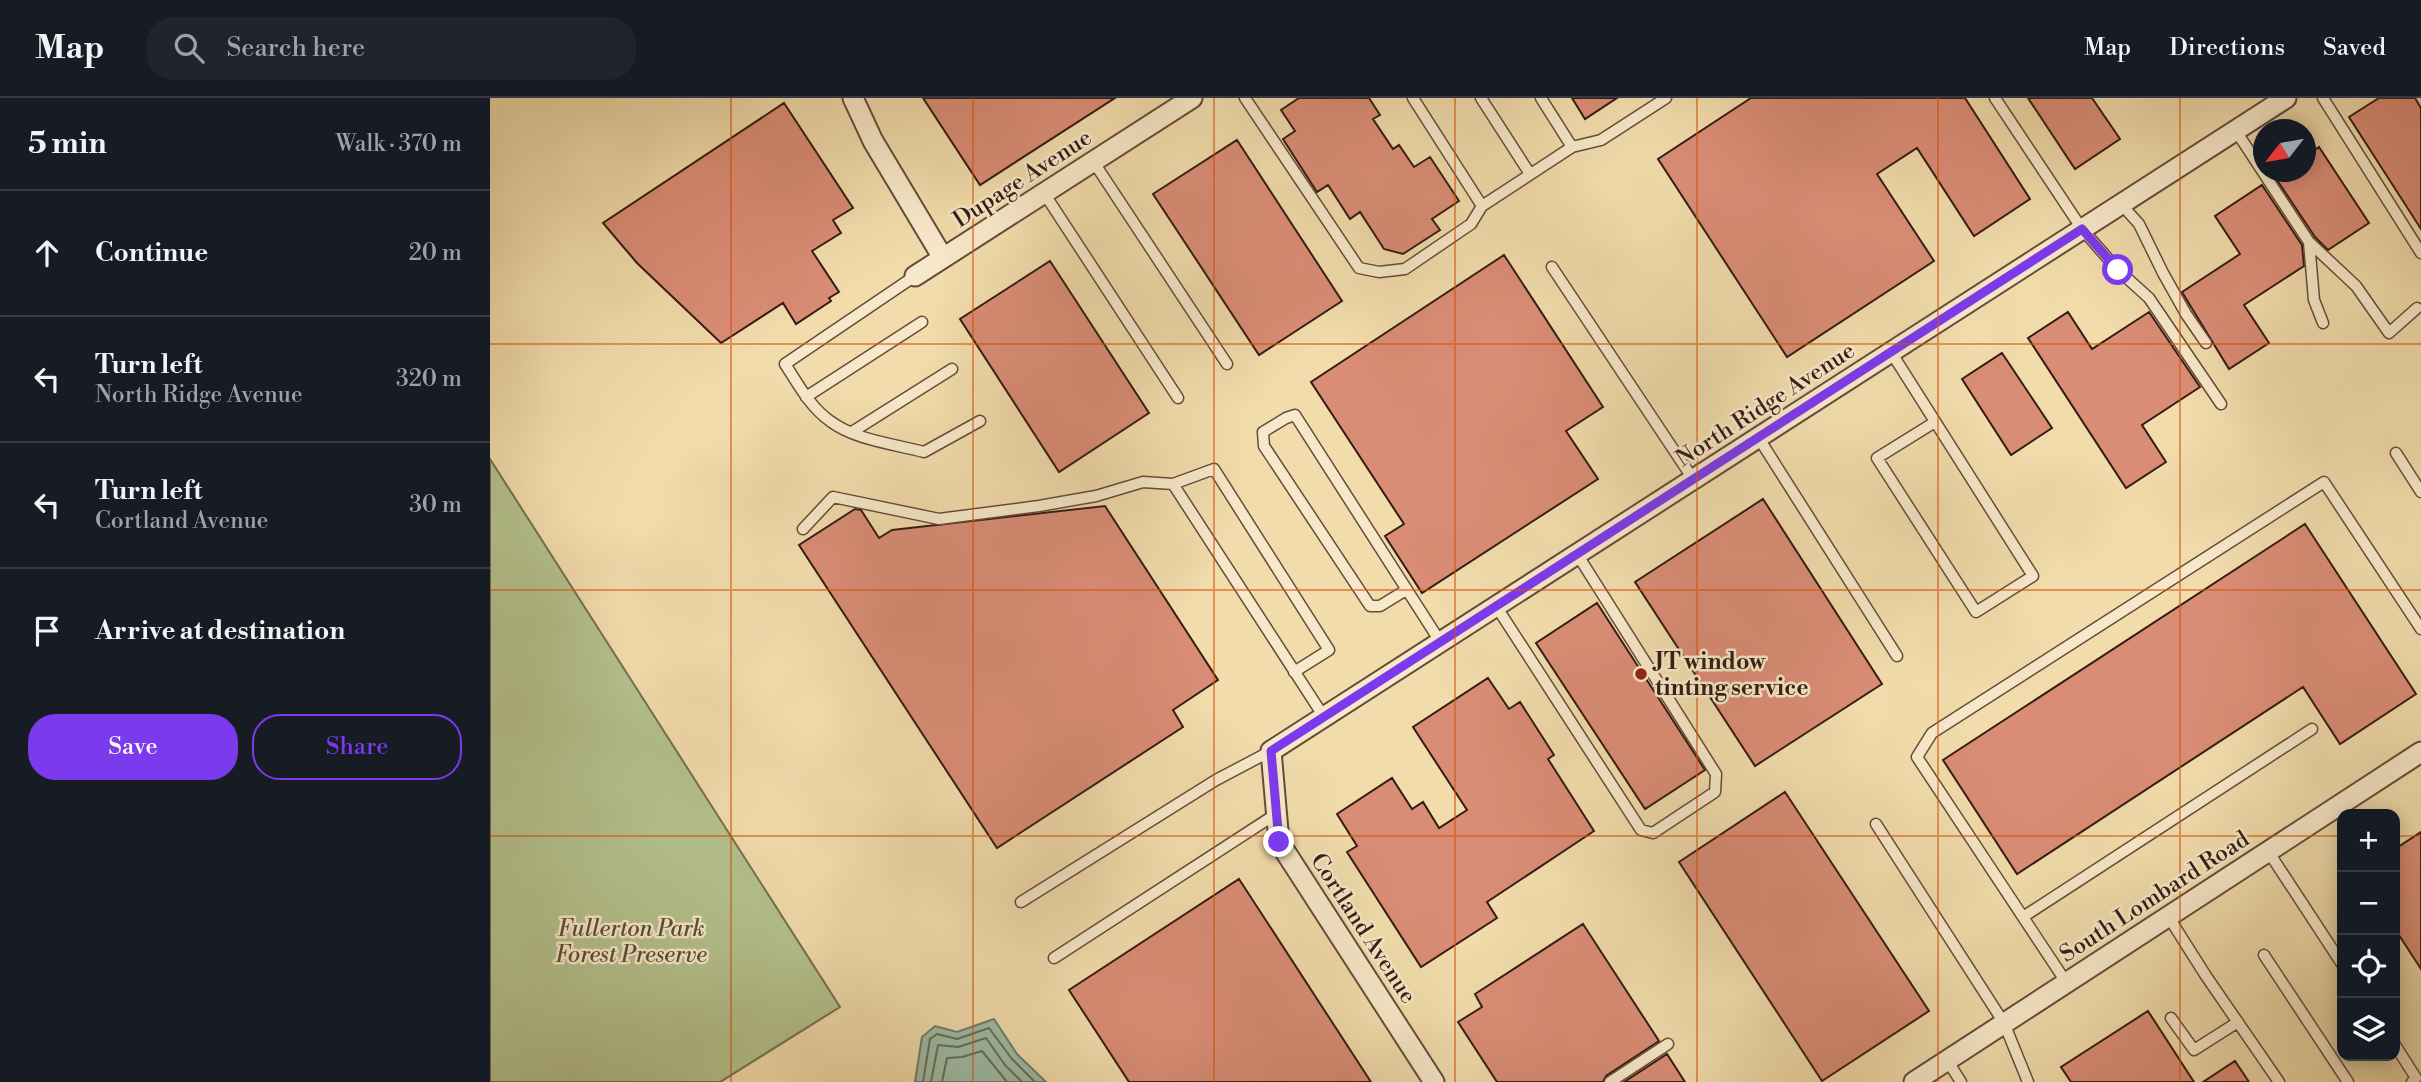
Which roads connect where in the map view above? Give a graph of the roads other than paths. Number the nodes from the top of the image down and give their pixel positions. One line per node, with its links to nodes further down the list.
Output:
1 (853, 98): 21 (street)
2 (1192, 98): 13 (street, Dupage Avenue)
3 (1245, 98): 17 (lane)
4 (1413, 98): 17 (lane)
5 (1481, 98): 14 (lane)
6 (1541, 98): 12 (lane)
7 (1666, 98): 12 (lane)
8 (1996, 98): 18 (lane)
9 (2286, 98): 11 (street, North Ridge Avenue)
10 (2323, 98): 20 (lane)
11 (2236, 131): 16 (street, North Ridge Avenue); 19 (lane)
12 (1572, 147): 14 (lane)
13 (1093, 161): 15 (street, Dupage Avenue); 29 (lane)
14 (1530, 174): 17 (lane)
15 (1044, 193): 21 (street, Dupage Avenue); 32 (lane)
16 (2121, 204): 18 (street, North Ridge Avenue); 27 (lane)
17 (1482, 206)
18 (2082, 229): 28 (street, North Ridge Avenue); 33 (lane)
19 (2309, 242): 24 (lane); 26 (lane)
20 (2421, 253)
21 (943, 258): 23 (street, Dupage Avenue)
22 (1552, 267): 39 (lane)
23 (915, 276): 31 (lane)
24 (2417, 308)
25 (922, 322): 31 (lane)
26 (2323, 323)
27 (2206, 343)
28 (1891, 352): 35 (lane); 37 (street, North Ridge Avenue)
29 (1227, 364)
30 (952, 369): 36 (lane)
31 (806, 397): 36 (lane)
32 (1178, 398)
33 (2221, 404)
34 (980, 421): 36 (lane)
35 (1935, 422): 35 (lane)
36 (852, 432)
37 (1758, 438): 39 (street, North Ridge Avenue); 48 (lane)
38 (2396, 453): 41 (lane)
39 (1693, 479): 43 (street, North Ridge Avenue)
40 (1172, 484): 42 (lane); 49 (lane); 49 (lane)
41 (2421, 492)
42 (803, 528)
43 (1577, 554): 45 (street, North Ridge Avenue); 45 (lane)
44 (1406, 590): 44 (lane); 47 (lane)
45 (1496, 606): 47 (street, North Ridge Avenue)
46 (2421, 629): 59 (lane)
47 (1441, 643): 50 (street, North Ridge Avenue)
48 (1897, 656)
49 (1294, 671): 50 (lane)
50 (1324, 717): 52 (street, North Ridge Avenue)
51 (2312, 729): 59 (lane)
52 (1271, 751): 54 (street, Cortland Avenue); 57 (lane)
53 (2421, 752): 56 (street, South Lombard Road)
54 (1276, 814): 62 (lane); 70 (street, Cortland Avenue)
55 (1876, 824): 66 (lane)
56 (2268, 851): 58 (street, South Lombard Road); 61 (lane)
57 (1021, 902)
58 (2168, 916): 63 (street, South Lombard Road); 65 (lane)
59 (2023, 917): 63 (lane)
60 (2264, 955): 76 (lane)
61 (2337, 956)
62 (1054, 958)
63 (2066, 982): 66 (street, South Lombard Road)
64 (2171, 1017): 65 (lane)
65 (2238, 1022): 75 (lane)
66 (2004, 1023): 69 (street, South Lombard Road); 74 (lane)
67 (1668, 1044): 71 (lane)
68 (2400, 1053): 77 (lane)
69 (1947, 1060): 72 (street, South Lombard Road); 73 (lane)
70 (1434, 1082)
71 (1610, 1082)
72 (1914, 1082)
73 (1961, 1082)
74 (2028, 1082)
75 (2279, 1082)
76 (2348, 1082)
77 (2412, 1082)

